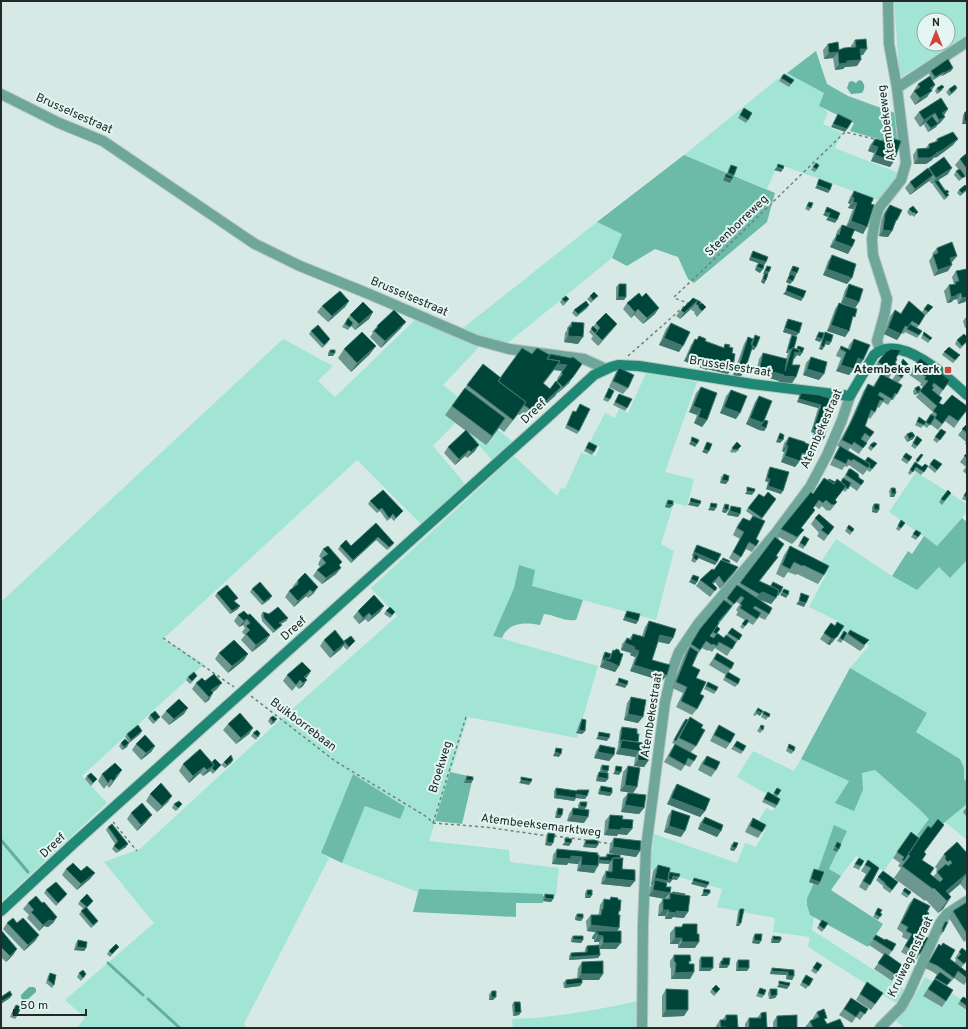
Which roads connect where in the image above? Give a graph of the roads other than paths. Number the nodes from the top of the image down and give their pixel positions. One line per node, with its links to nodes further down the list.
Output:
1 (888, 1): 3 (street, Atembekeweg)
2 (967, 42): 3 (street)
3 (897, 88): 5 (street, Atembekeweg)
4 (1, 94): 6 (street, Brusselsestraat)
5 (880, 350): 7 (street); 8 (street, Atembekestraat)
6 (606, 369): 8 (street, Brusselsestraat); 10 (street, Dreef)
7 (967, 395)
8 (850, 396): 11 (street, Atembekestraat)
9 (967, 901): 12 (street, Kruiwagenstraat)
10 (1, 911)
11 (642, 1028)
12 (880, 1028)

